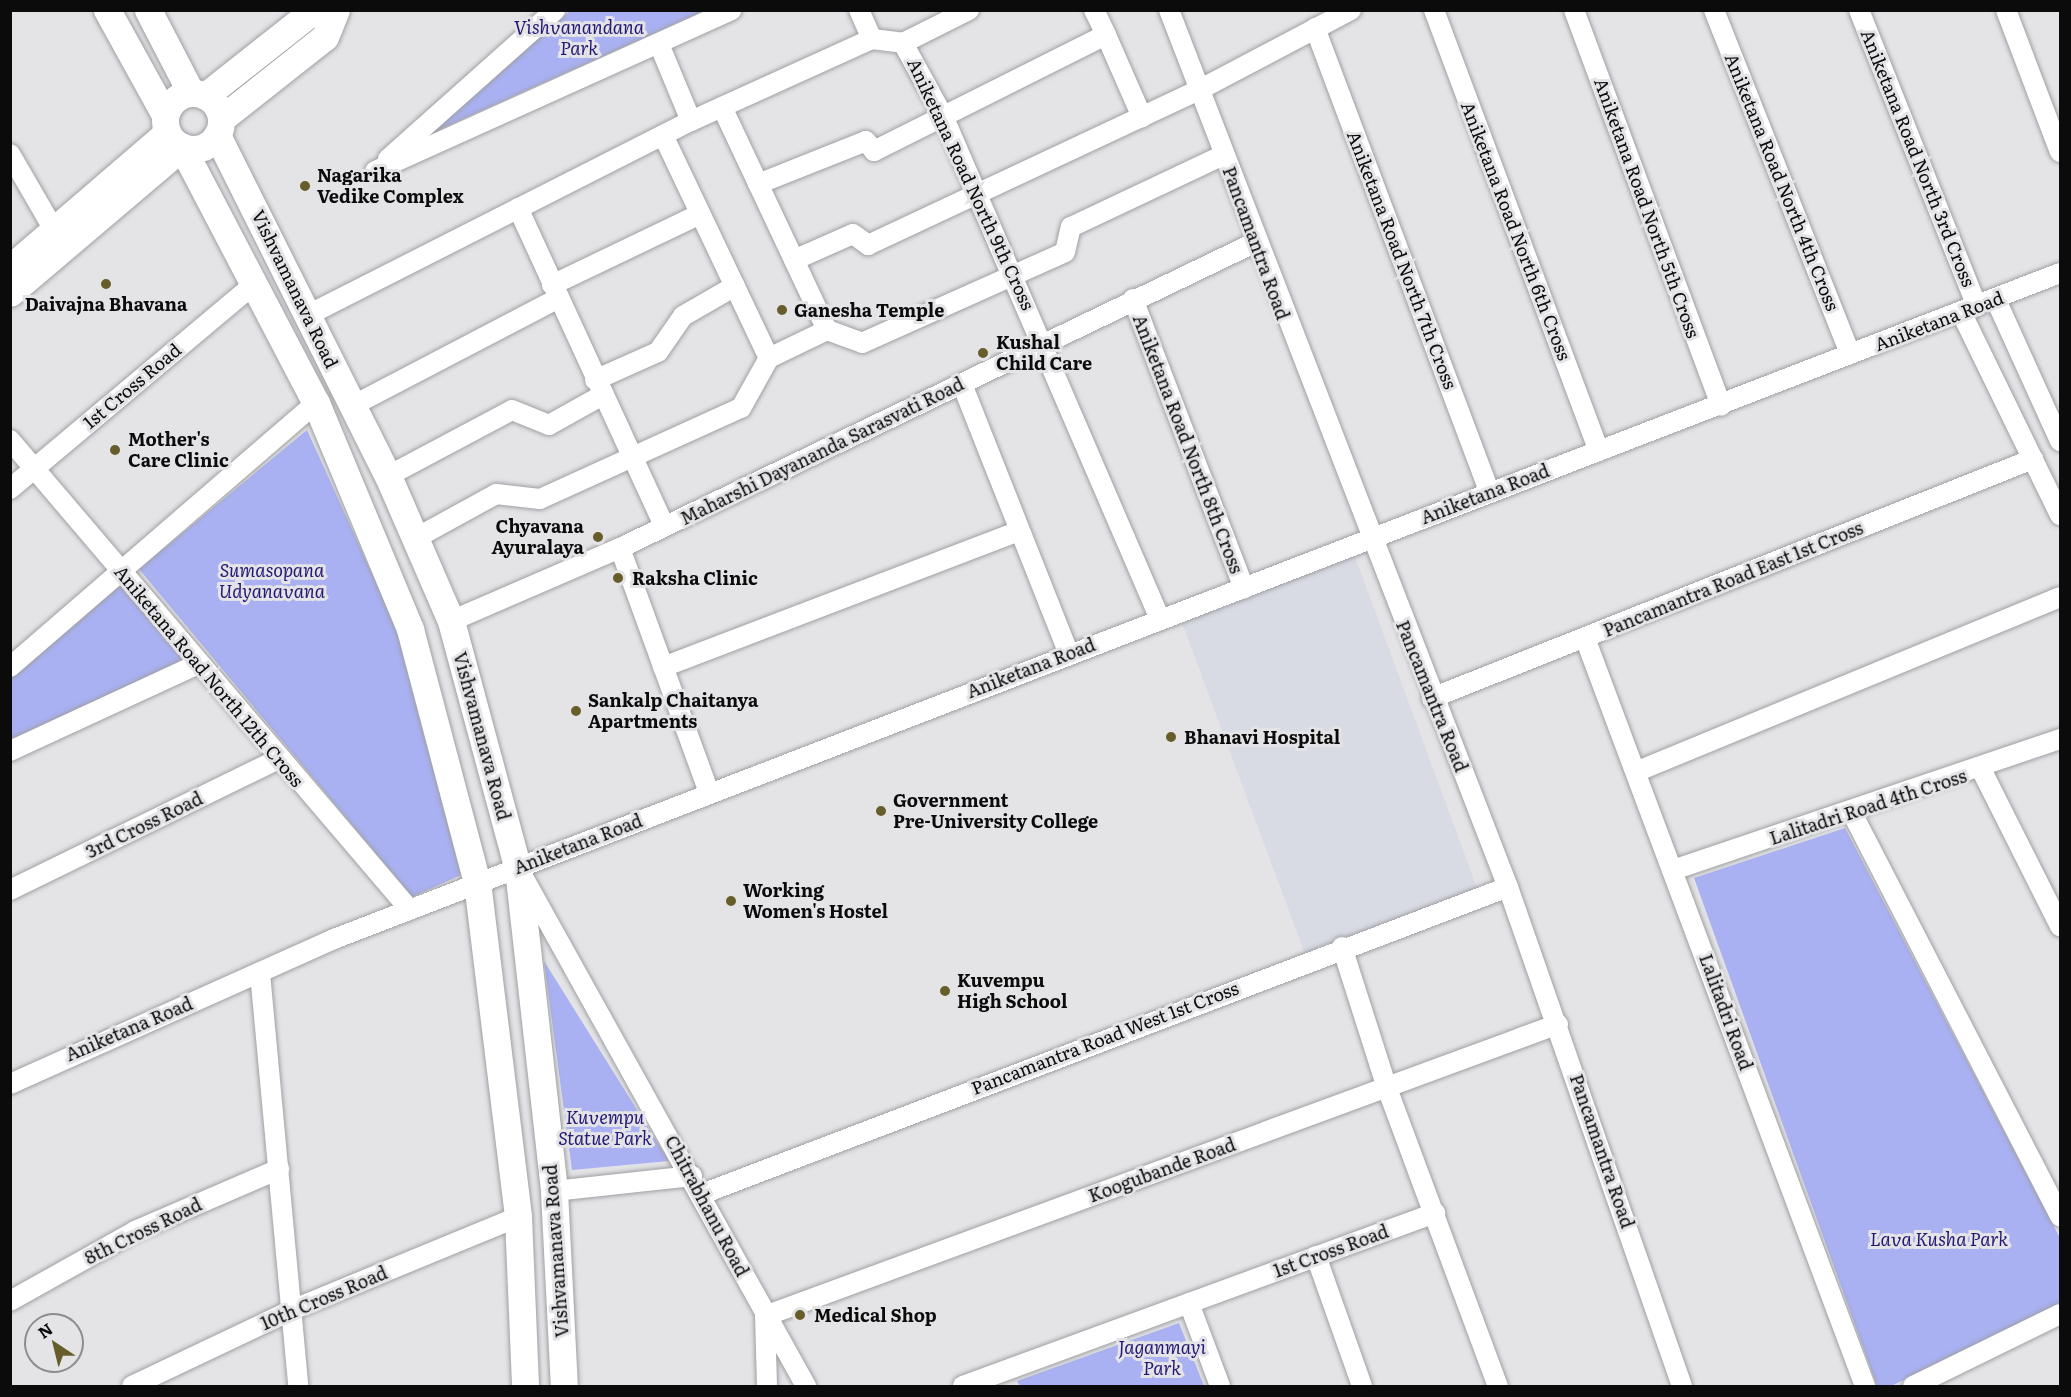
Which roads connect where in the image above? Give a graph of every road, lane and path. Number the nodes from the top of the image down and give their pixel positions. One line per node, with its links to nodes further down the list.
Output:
1 (107, 10): 29 (main road, Vishvamanava Road)
2 (148, 10): 23 (main road)
3 (314, 10): 23 (main road)
4 (336, 10): 28 (main road)
5 (555, 10): 21 (street)
6 (731, 10): 21 (street)
7 (859, 10): 19 (street)
8 (969, 10): 20 (street)
9 (1094, 10): 18 (street)
10 (1168, 10): 22 (street, Pancamantra Road)
11 (1350, 10): 17 (street)
12 (1434, 10): 62 (street, Aniketana Road North 6th Cross)
13 (1574, 10): 59 (street, Aniketana Road North 5th Cross)
14 (1714, 10): 53 (street, Aniketana Road North 4th Cross)
15 (1859, 10): 49 (street, Aniketana Road North 3rd Cross)
16 (2006, 10): 31 (street)
17 (1315, 28): 22 (street); 68 (street, Aniketana Road North 7th Cross)
18 (1106, 35): 25 (street); 26 (street)
19 (872, 39): 20 (street, Aniketana Road North 9th Cross); 24 (street)
20 (903, 43): 26 (street, Aniketana Road North 9th Cross)
21 (659, 44): 27 (street)
22 (1199, 90): 25 (street); 33 (street, Pancamantra Road)
23 (198, 94): 28 (main road, Vishvamanava Road); 29 (main road)
24 (722, 107): 27 (street); 34 (street)
25 (1142, 117): 35 (street)
26 (944, 118): 34 (street); 35 (street, Aniketana Road North 9th Cross)
27 (691, 121): 30 (street)
28 (219, 127): 29 (main road); 50 (main road, Vishvamanava Road)
29 (171, 132): 38 (main road); 44 (main road, Vishvamanava Road); 47 (main road)
30 (663, 135): 36 (street); 37 (street)
31 (2061, 152)
32 (10, 154): 38 (street)
33 (1223, 155): 39 (street, Pancamantra Road); 43 (street)
34 (758, 184): 40 (street)
35 (977, 194): 40 (street); 43 (street, Aniketana Road North 9th Cross)
36 (518, 208): 46 (street); 50 (street)
37 (700, 214): 45 (street); 46 (street)
38 (54, 230): 41 (main road)
39 (1254, 243): 48 (street, Maharshi Dayananda Sarasvati Road); 73 (street, Pancamantra Road)
40 (794, 260): 51 (street)
41 (10, 268)
42 (2061, 273): 49 (street, Aniketana Road)
43 (1014, 274): 51 (street); 52 (street, Aniketana Road North 9th Cross)
44 (254, 284): 57 (main road, Vishvamanava Road); 65 (street, 1st Cross Road)
45 (735, 286): 54 (street); 56 (street)
46 (555, 292): 56 (street); 58 (street)
47 (10, 293)
48 (1132, 299): 52 (street, Maharshi Dayananda Sarasvati Road); 76 (street, Aniketana Road North 8th Cross)
49 (1978, 306): 53 (street, Aniketana Road); 61 (street); 64 (street)
50 (309, 314): 58 (main road, Vishvamanava Road)
51 (827, 330): 54 (street)
52 (1045, 342): 55 (street, Maharshi Dayananda Sarasvati Road); 78 (street, Aniketana Road North 9th Cross)
53 (1850, 354): 59 (street, Aniketana Road)
54 (769, 358): 63 (street)
55 (962, 384): 70 (street, Maharshi Dayananda Sarasvati Road); 71 (street)
56 (599, 388): 63 (street); 66 (street)
57 (316, 403): 75 (street); 95 (main road, Vishvamanava Road)
58 (352, 406): 66 (main road, Vishvamanava Road)
59 (1720, 406): 62 (street, Aniketana Road)
60 (10, 440): 65 (street, Aniketana Road North 12th Cross)
61 (2061, 441)
62 (1599, 451): 68 (street, Aniketana Road)
63 (632, 455): 70 (street); 72 (street)
64 (2033, 459): 69 (street); 80 (street, Pancamantra Road East 1st Cross)
65 (36, 468): 67 (street, 1st Cross Road); 75 (street, Aniketana Road North 12th Cross)
66 (388, 476): 72 (main road, Vishvamanava Road)
67 (10, 489)
68 (1489, 491): 73 (street, Aniketana Road)
69 (2061, 515)
70 (664, 526): 74 (street, Maharshi Dayananda Sarasvati Road)
71 (1019, 531): 81 (street); 83 (street)
72 (416, 538): 79 (main road, Vishvamanava Road)
73 (1370, 540): 76 (street, Aniketana Road); 85 (street, Pancamantra Road)
74 (620, 548): 79 (street, Maharshi Dayananda Sarasvati Road); 83 (street)
75 (119, 567): 82 (street, Aniketana Road North 12th Cross); 84 (street)
76 (1244, 588): 78 (street, Aniketana Road)
77 (2061, 597): 90 (street)
78 (1160, 619): 81 (street, Aniketana Road)
79 (451, 621): 93 (main road, Vishvamanava Road)
80 (1585, 638): 85 (street, Pancamantra Road East 1st Cross); 90 (street, Lalitadri Road)
81 (1069, 654): 91 (street, Aniketana Road)
82 (198, 664): 87 (street); 88 (street, Aniketana Road North 12th Cross)
83 (663, 666): 91 (street)
84 (10, 667)
85 (1432, 698): 96 (street, Pancamantra Road)
86 (2061, 739): 89 (street, Lalitadri Road 4th Cross)
87 (10, 751)
88 (278, 759): 97 (street, 3rd Cross Road); 98 (street, Aniketana Road North 12th Cross)
89 (1981, 769): 92 (street, Lalitadri Road 4th Cross); 99 (street)
90 (1638, 771): 94 (street, Lalitadri Road)
91 (709, 792): 93 (street, Aniketana Road)
92 (1852, 813): 94 (street, Lalitadri Road 4th Cross); 110 (street)
93 (518, 869): 95 (street, Aniketana Road); 106 (street, Chitrabhanu Road); 107 (main road, Vishvamanava Road)
94 (1673, 870): 130 (street, Lalitadri Road)
95 (477, 882): 98 (street, Aniketana Road); 111 (main road, Vishvamanava Road)
96 (1508, 887): 100 (street, Pancamantra Road West 1st Cross); 102 (street, Pancamantra Road)
97 (10, 890)
98 (410, 910): 101 (street, Aniketana Road)
99 (2061, 926)
100 (1342, 947): 104 (street); 108 (street, Pancamantra Road West 1st Cross)
101 (260, 974): 103 (street, Aniketana Road); 105 (street)
102 (1558, 1024): 104 (street, Koogubande Road); 129 (street, Pancamantra Road)
103 (10, 1084)
104 (1387, 1088): 109 (street); 117 (street, Koogubande Road)
105 (279, 1169): 113 (street, 8th Cross Road); 115 (street)
106 (692, 1176): 107 (street); 108 (street, Chitrabhanu Road)
107 (554, 1191): 122 (main road, Vishvamanava Road)
108 (702, 1194): 117 (street, Chitrabhanu Road)
109 (1435, 1213): 112 (street, 1st Cross Road); 128 (street)
110 (2061, 1216)
111 (518, 1217): 115 (street, 10th Cross Road); 121 (main road, Vishvamanava Road)
112 (1316, 1257): 114 (street, 1st Cross Road); 127 (street)
113 (10, 1301)
114 (1189, 1303): 118 (street, 1st Cross Road); 126 (street)
115 (292, 1310): 119 (street, 10th Cross Road); 120 (street)
116 (2061, 1314): 131 (street)
117 (765, 1316): 123 (street); 124 (street, Chitrabhanu Road)
118 (1000, 1380): 125 (street, 1st Cross Road)
119 (132, 1386)
120 (298, 1386)
121 (525, 1386)
122 (564, 1386)
123 (767, 1386)
124 (806, 1386)
125 (963, 1386)
126 (1220, 1386)
127 (1362, 1386)
128 (1498, 1386)
129 (1682, 1386)
130 (1865, 1386)
131 (1913, 1386)

